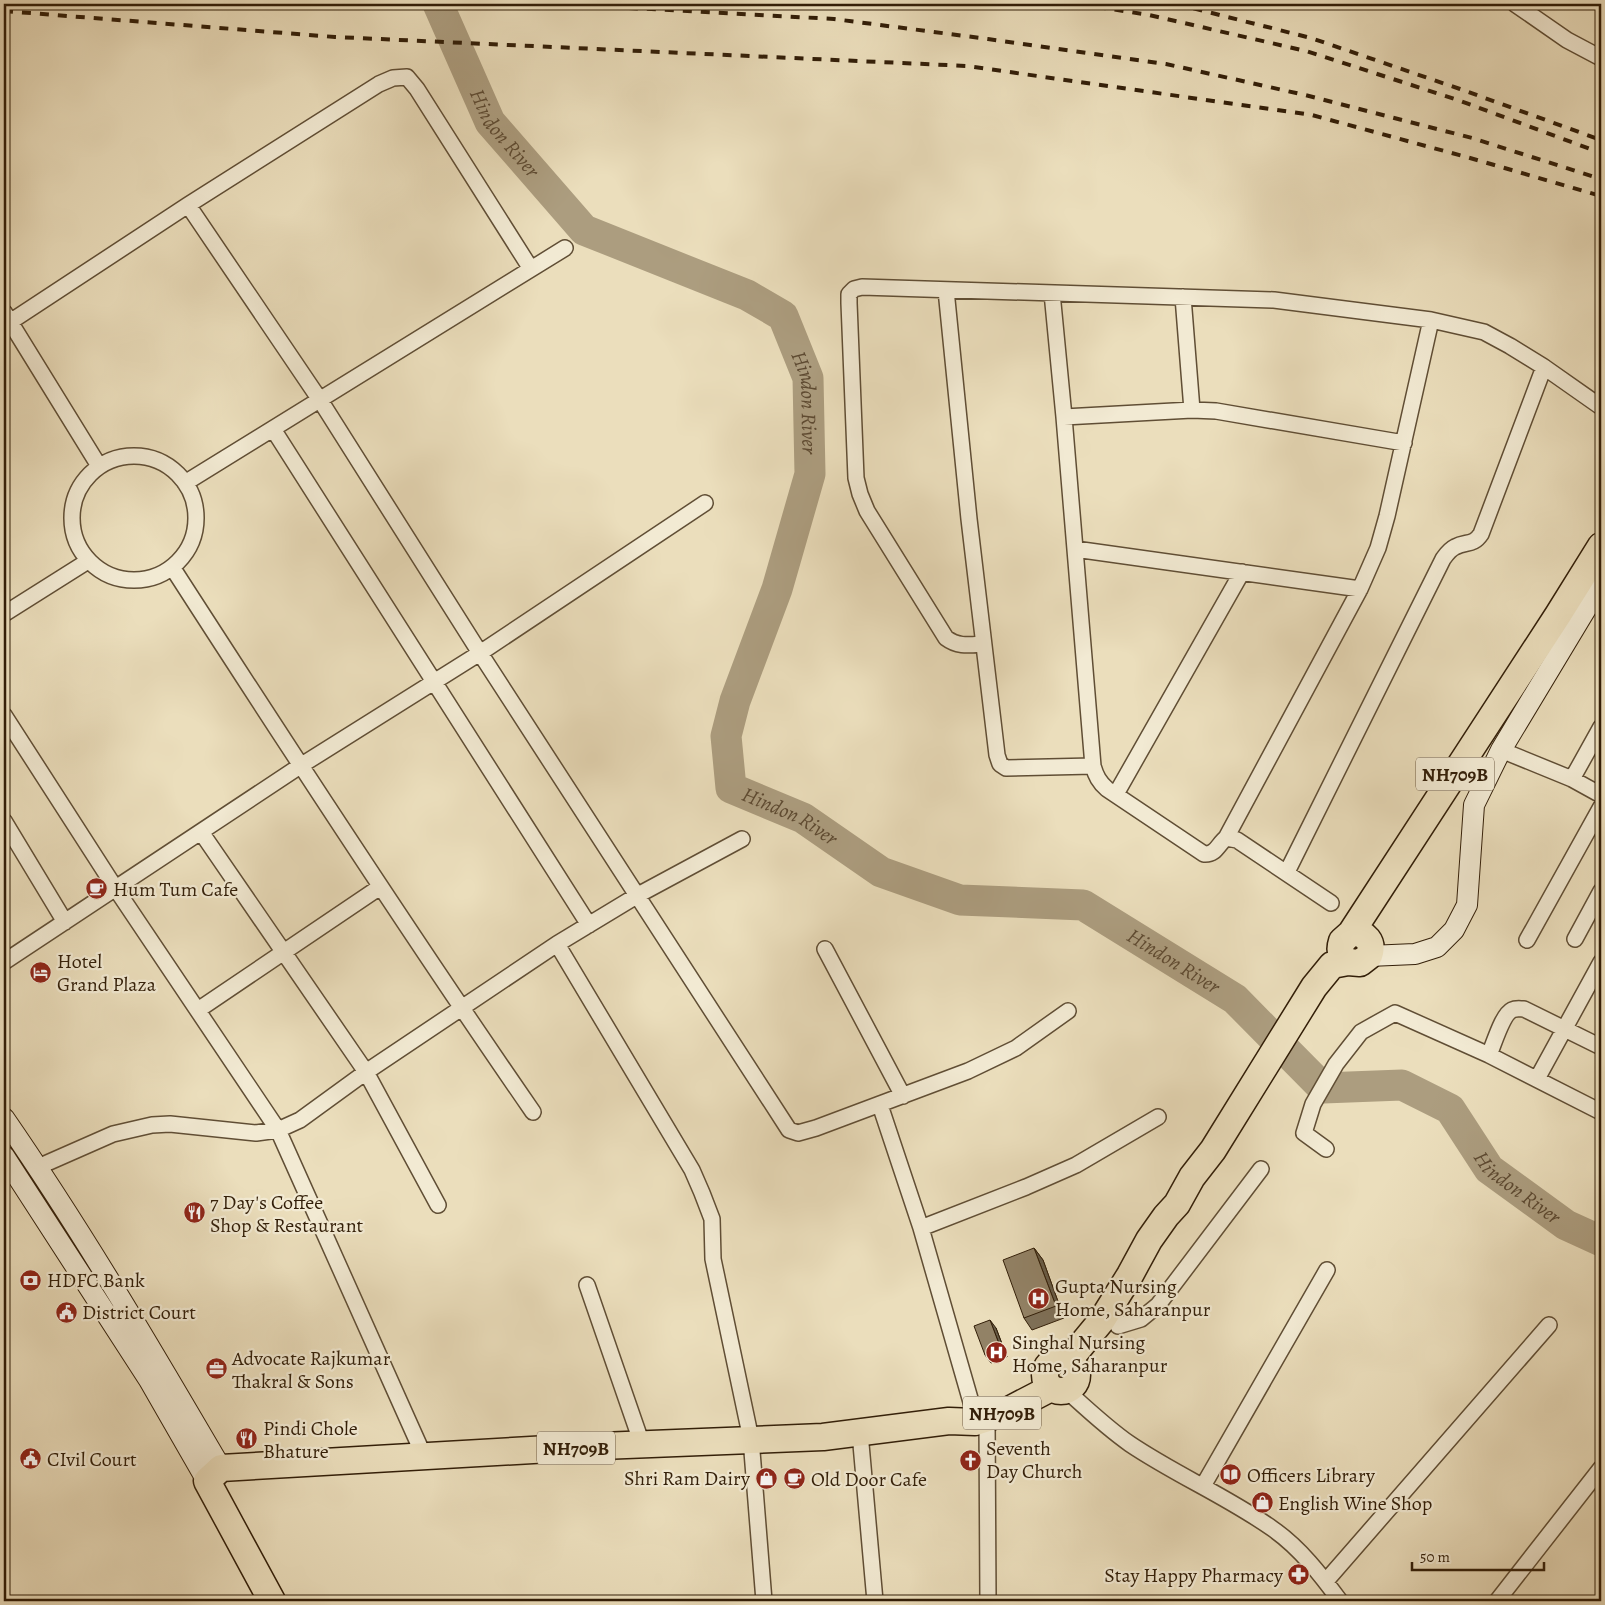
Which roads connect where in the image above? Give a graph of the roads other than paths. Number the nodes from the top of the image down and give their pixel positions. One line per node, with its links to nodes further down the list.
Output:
1 (1515, 4): 2 (street)
2 (1601, 58)
3 (188, 205): 5 (street); 9 (street); 12 (street)
4 (565, 248): 5 (street)
5 (531, 269): 12 (street)
6 (946, 290): 7 (street); 29 (street); 29 (street)
7 (1052, 293): 8 (street); 15 (street)
8 (1183, 297): 10 (street); 14 (street)
9 (7, 317): 18 (street)
10 (1432, 320): 11 (street); 17 (street)
11 (1544, 367): 13 (street); 45 (street)
12 (320, 400): 16 (street); 30 (street)
13 (1601, 407)
14 (1192, 410): 15 (street); 17 (street)
15 (1064, 417): 22 (street)
16 (272, 429): 19 (street); 31 (street)
17 (1404, 443): 27 (street)
18 (99, 466): 19 (street); 23 (street)
19 (186, 483): 24 (street)
20 (705, 503): 30 (street)
21 (1601, 546): 58 (highway, NH709B)
22 (1075, 549): 25 (street); 36 (street)
23 (88, 561): 24 (street); 28 (street)
24 (172, 567): 35 (street)
25 (1242, 572): 27 (street); 38 (street)
26 (1601, 584): 34 (main road)
27 (1360, 589): 43 (street)
28 (4, 614)
29 (984, 644): 36 (street)
30 (480, 653): 31 (street); 49 (street)
31 (433, 683): 35 (street); 52 (street)
32 (4, 715): 47 (street)
33 (1601, 727): 37 (street)
34 (1501, 750): 37 (street); 58 (main road)
35 (300, 766): 42 (street); 46 (street)
36 (1093, 766): 38 (street)
37 (1572, 779): 39 (street)
38 (1116, 794): 43 (street)
39 (1601, 795)
40 (1601, 807): 54 (street)
41 (4, 821): 51 (street)
42 (201, 832): 47 (street); 57 (street)
43 (1226, 838): 45 (street)
44 (742, 839): 49 (street)
45 (1288, 872): 50 (street)
46 (380, 886): 57 (street); 61 (street)
47 (116, 889): 51 (street); 62 (street)
48 (1601, 891): 53 (street)
49 (638, 895): 52 (street); 70 (street)
50 (1331, 903)
51 (65, 922): 59 (street)
52 (589, 925): 55 (street)
53 (1575, 939)
54 (1527, 940)
55 (557, 944): 61 (street); 90 (street)
56 (825, 949): 69 (street)
57 (284, 953): 62 (street); 67 (street)
58 (1358, 959): 80 (highway, NH709B)
59 (4, 962)
60 (1601, 962): 64 (street)
61 (461, 1008): 67 (street); 71 (street)
62 (198, 1010): 75 (street)
63 (1068, 1011): 69 (street)
64 (1564, 1029): 65 (street); 66 (street); 68 (street)
65 (1601, 1047)
66 (1489, 1055): 68 (street); 76 (street)
67 (366, 1072): 75 (street); 81 (street)
68 (1537, 1079): 72 (street)
69 (903, 1096): 70 (street)
70 (880, 1104): 82 (street)
71 (533, 1112)
72 (1601, 1112)
73 (1158, 1117): 82 (street)
74 (4, 1118): 78 (main road)
75 (278, 1130): 78 (street); 92 (street)
76 (1326, 1150)
77 (5, 1161): 94 (main road)
78 (38, 1167): 94 (main road)
79 (1260, 1168): 86 (street)
80 (1176, 1204): 86 (highway, NH709B); 87 (highway, NH709B)
81 (438, 1205)
82 (921, 1228): 88 (street)
83 (1327, 1270): 95 (street)
84 (588, 1285): 91 (street)
85 (1550, 1325): 96 (street)
86 (1118, 1326): 87 (highway, NH709B)
87 (1061, 1377): 88 (highway, NH709B); 95 (street)
88 (980, 1414): 89 (highway, NH709B); 101 (street)
89 (860, 1433): 90 (highway, NH709B); 100 (street)
90 (751, 1439): 91 (highway, NH709B); 99 (street)
91 (642, 1444): 92 (highway, NH709B)
92 (424, 1456): 94 (highway, NH709B)
93 (1601, 1468): 103 (street)
94 (214, 1475): 97 (highway); 98 (highway)
95 (1203, 1486): 96 (street)
96 (1326, 1581): 102 (street)
97 (272, 1601)
98 (291, 1601)
99 (764, 1601)
100 (875, 1601)
101 (988, 1601)
102 (1340, 1601)
103 (1497, 1601)

